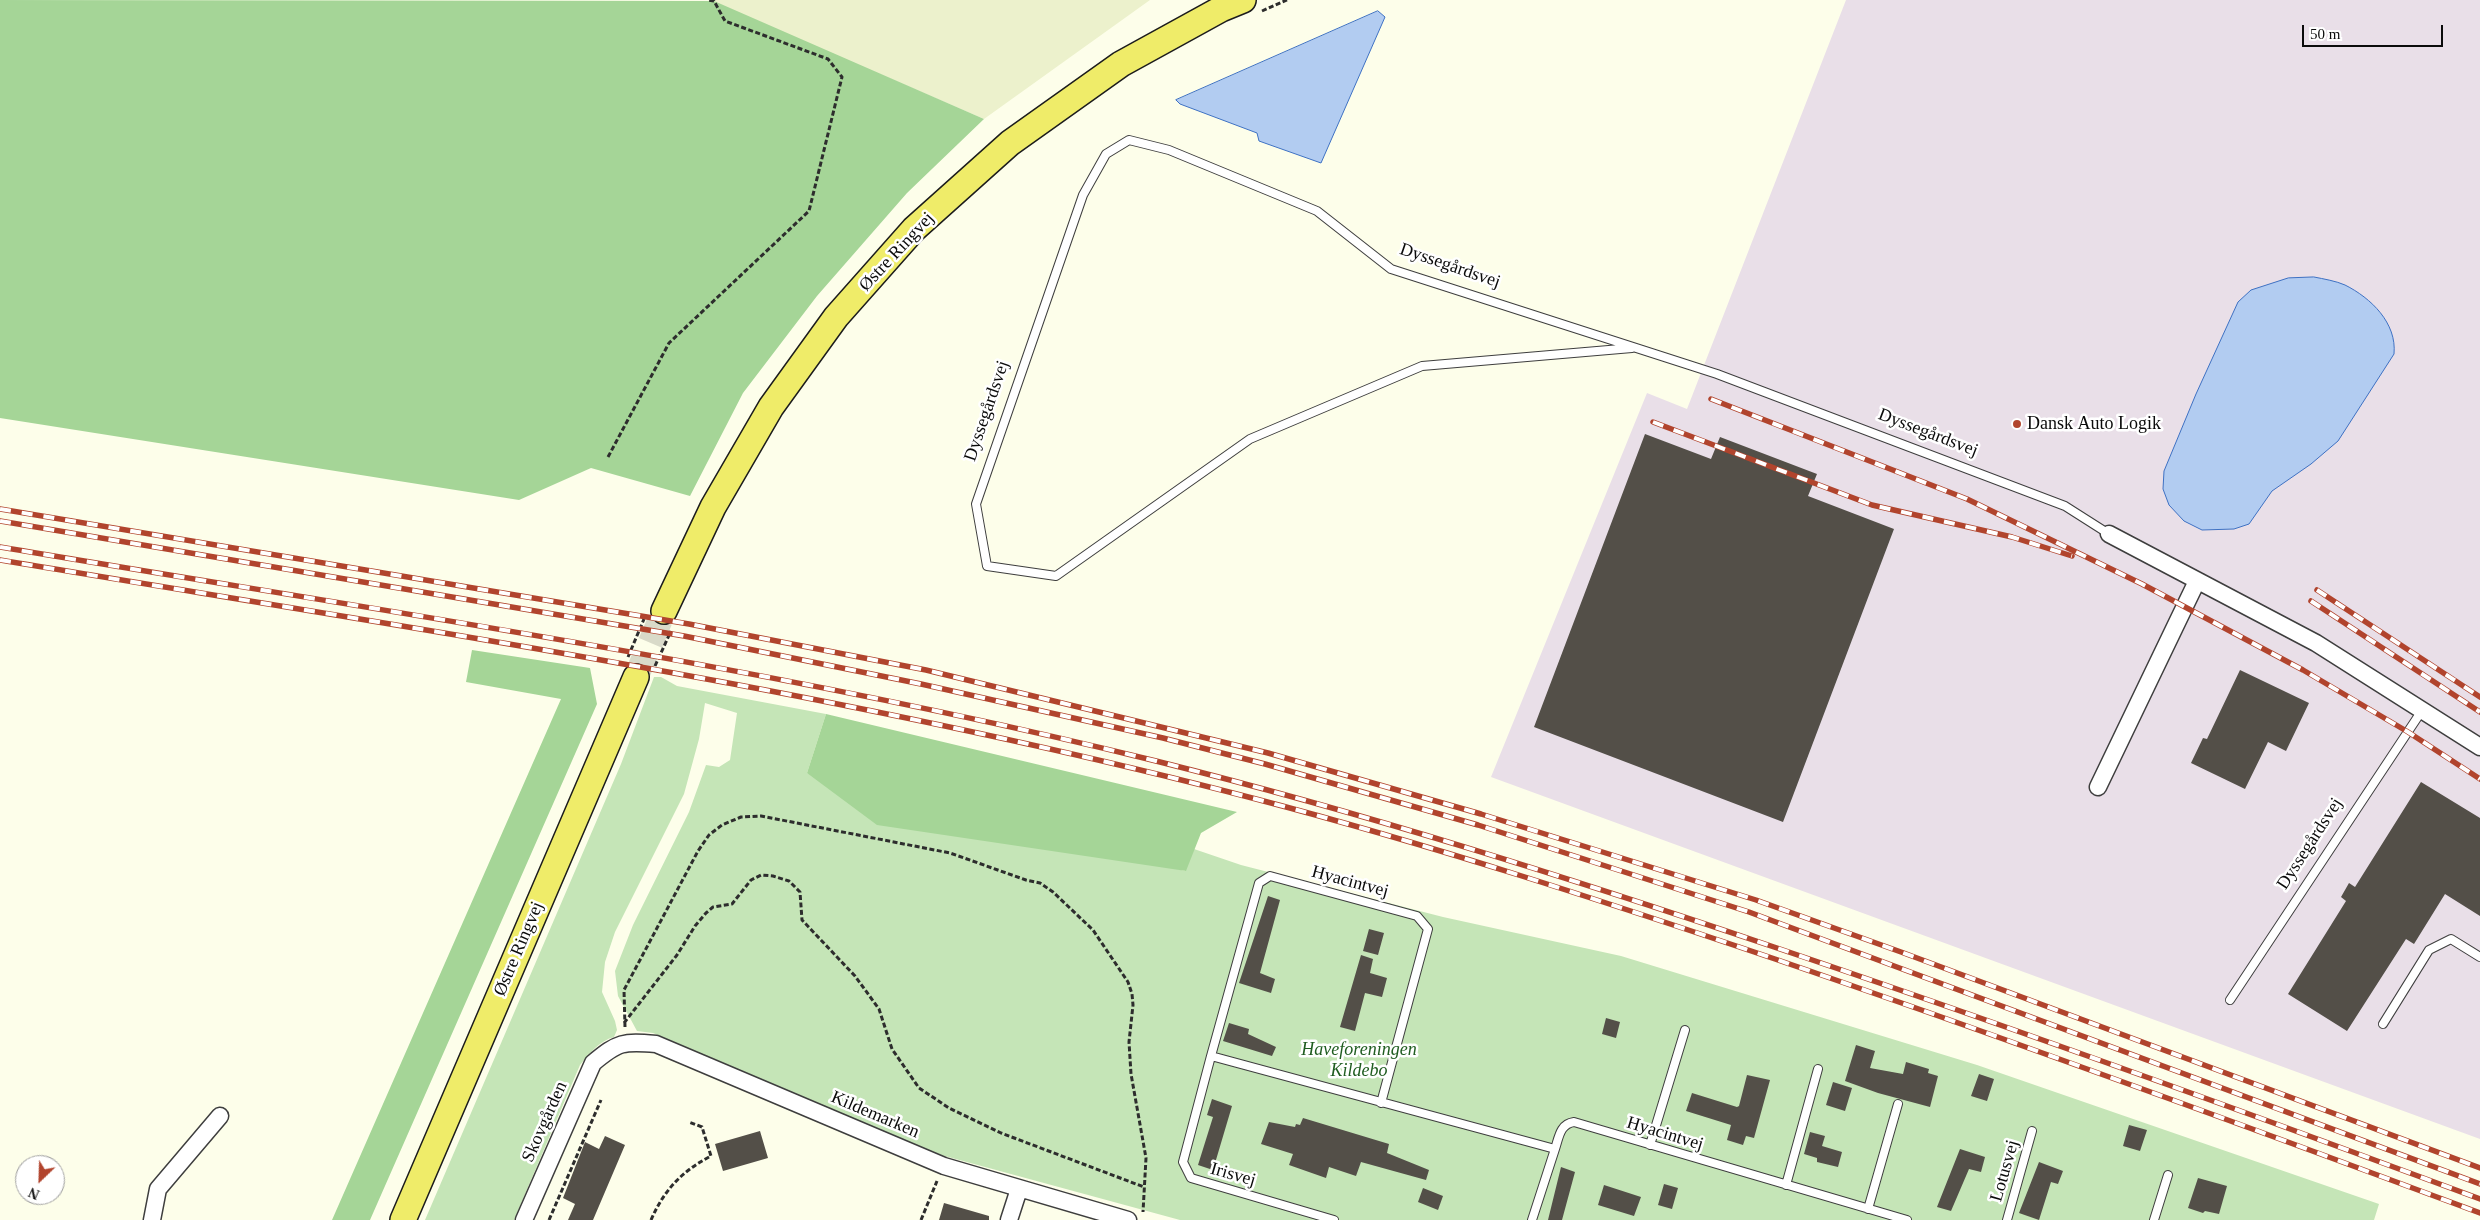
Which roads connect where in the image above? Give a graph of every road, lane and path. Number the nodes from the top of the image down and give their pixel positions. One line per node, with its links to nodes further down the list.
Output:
1 (708, 0): 5 (path)
2 (1287, 0): 3 (path)
3 (1248, 8): 8 (main road, Østre Ringvej)
4 (1632, 348): 4 (lane, Dyssegårdsvej); 6 (lane, Dyssegårdsvej)
5 (608, 458)
6 (2109, 534): 7 (street, Dyssegårdsvej)
7 (2196, 581): 10 (street, Dyssegårdsvej); 12 (street)
8 (662, 615): 9 (path); 9 (path)
9 (639, 668): 39 (main road, Østre Ringvej)
10 (2423, 709): 11 (street, Dyssegårdsvej); 14 (lane, Dyssegårdsvej)
11 (2480, 747)
12 (2098, 787)
13 (2480, 957): 16 (lane)
14 (2230, 1000)
15 (624, 1024): 18 (path); 34 (path); 34 (path)
16 (2383, 1024)
17 (1685, 1030): 29 (lane)
18 (630, 1043): 19 (street, Kildemarken); 31 (street, Kildemarken)
19 (611, 1047): 40 (street, Skovgården)
20 (1212, 1056): 23 (lane); 23 (lane, Hyacintvej); 25 (lane, Hyacintvej)
21 (1818, 1069): 33 (lane)
22 (601, 1100): 41 (path)
23 (1381, 1103): 30 (lane)
24 (1898, 1104): 36 (lane)
25 (1197, 1112): 47 (lane, Irisvej)
26 (220, 1116): 38 (street)
27 (690, 1122): 42 (path)
28 (2032, 1131): 50 (lane, Lotusvej)
29 (1650, 1145): 30 (lane, Hyacintvej); 33 (lane, Hyacintvej)
30 (1555, 1149): 48 (lane, Hyacintvej)
31 (944, 1166): 35 (street, Kildemarken); 43 (path)
32 (2168, 1175): 51 (lane)
33 (1786, 1185): 36 (lane, Hyacintvej)
34 (1144, 1187): 46 (path)
35 (1018, 1189): 44 (street); 45 (street, Kildemarken)
36 (1868, 1209): 37 (lane, Hyacintvej)
37 (1891, 1218): 49 (lane, Hyacintvej)
38 (152, 1220)
39 (403, 1220)
40 (524, 1220)
41 (549, 1220)
42 (651, 1220)
43 (921, 1220)
44 (1009, 1220)
45 (1128, 1220)
46 (1143, 1220)
47 (1334, 1220)
48 (1532, 1220)
49 (1907, 1220)
50 (2007, 1220)
51 (2154, 1220)

